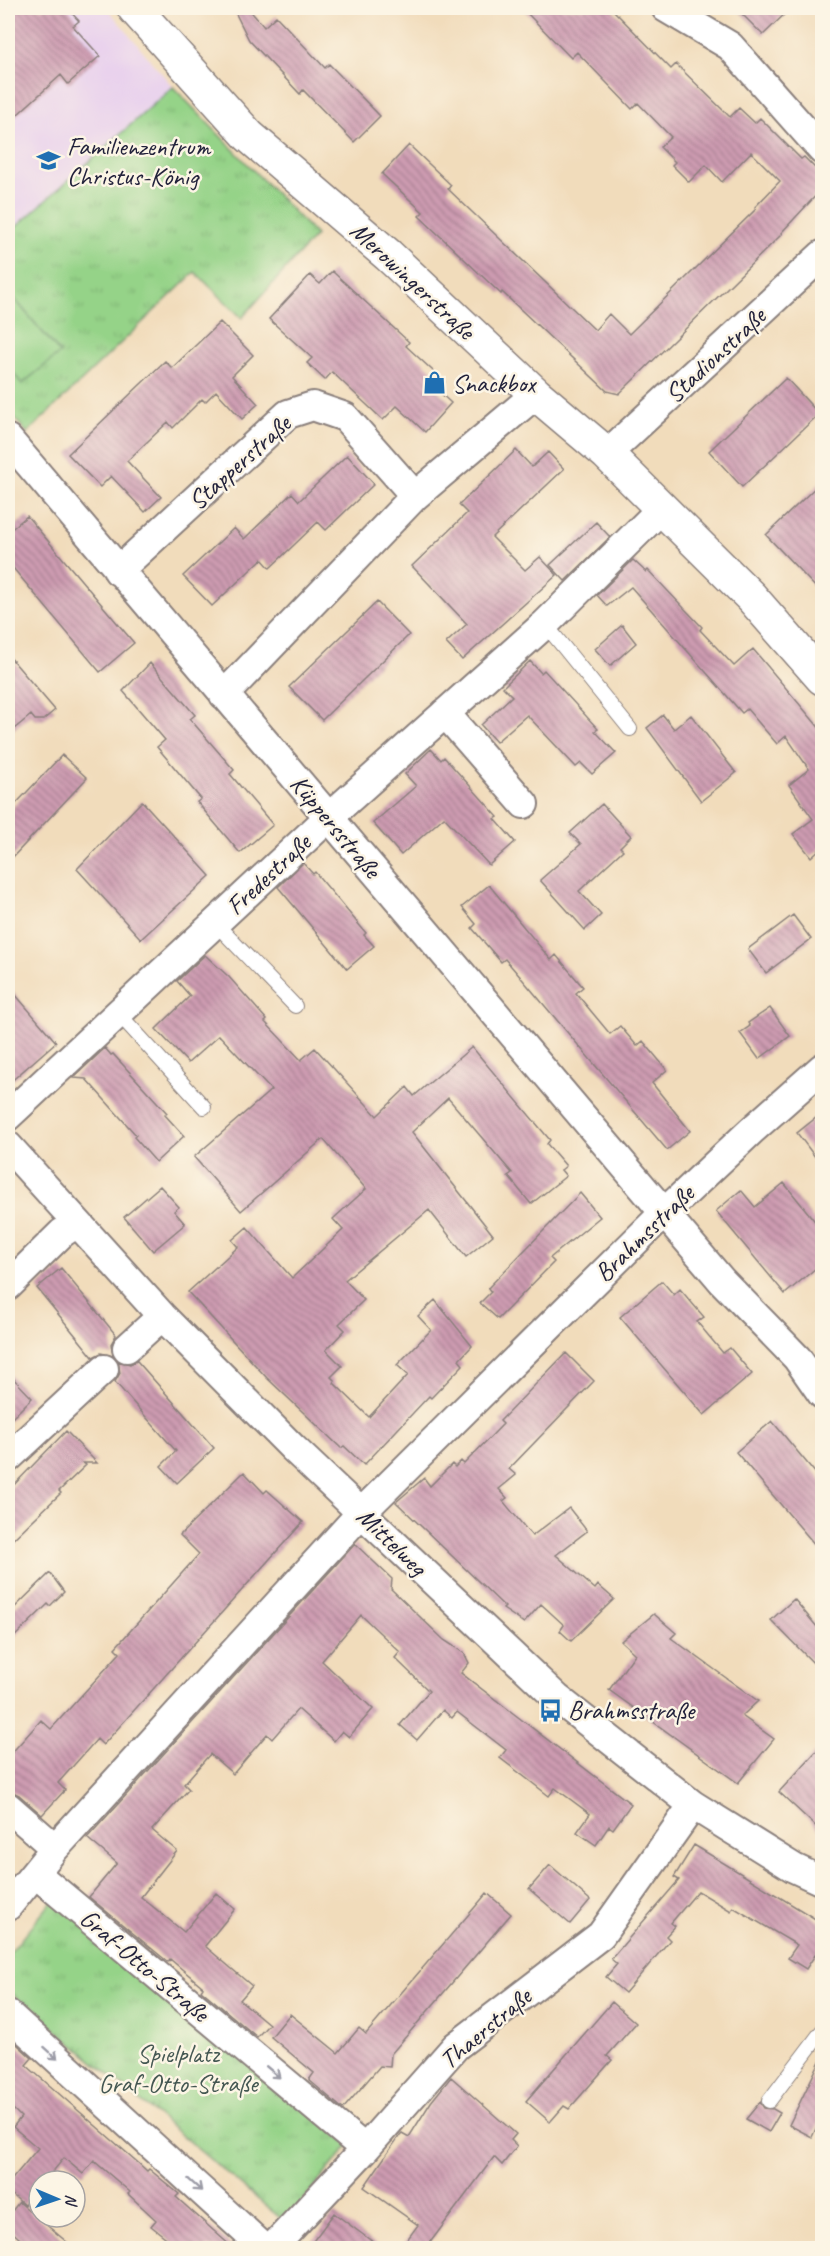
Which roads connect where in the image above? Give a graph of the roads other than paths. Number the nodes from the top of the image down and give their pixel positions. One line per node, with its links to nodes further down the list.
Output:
1 (134, 8): 5 (street, Merowingerstraße)
2 (666, 8): 3 (street)
3 (822, 150)
4 (822, 255): 7 (street, Stadionstraße)
5 (536, 394): 7 (street, Merowingerstraße); 8 (street)
6 (8, 439): 10 (street, Küppersstraße)
7 (607, 454): 9 (street, Merowingerstraße)
8 (415, 496): 10 (street, Stapperstraße); 13 (street)
9 (661, 509): 11 (street, Fredestraße); 12 (street, Merowingerstraße)
10 (118, 572): 13 (street, Küppersstraße)
11 (545, 624): 14 (street, Fredestraße); 15 (lane)
12 (822, 678)
13 (224, 695): 17 (street, Küppersstraße)
14 (445, 713): 16 (street); 17 (street, Fredestraße)
15 (630, 729)
16 (524, 804)
17 (329, 817): 18 (street, Fredestraße); 25 (street, Küppersstraße)
18 (215, 923): 19 (lane); 20 (street, Fredestraße)
19 (295, 1006)
20 (118, 1013): 22 (lane); 23 (street, Fredestraße)
21 (822, 1068): 25 (street, Brahmsstraße)
22 (204, 1107)
23 (8, 1116)
24 (8, 1146): 26 (street, Mittelweg)
25 (664, 1213): 31 (street, Küppersstraße); 33 (street, Brahmsstraße)
26 (77, 1223): 27 (street); 28 (street, Mittelweg)
27 (8, 1286)
28 (162, 1316): 29 (street); 33 (street, Mittelweg)
29 (127, 1348)
30 (104, 1369): 32 (street)
31 (822, 1394)
32 (8, 1458)
33 (362, 1512): 34 (street, Mittelweg); 36 (street, Brahmsstraße)
34 (693, 1805): 38 (street, Mittelweg); 43 (street, Thaerstraße)
35 (8, 1807): 36 (street)
36 (56, 1848): 37 (street, Brahmsstraße)
37 (35, 1873): 39 (street, Brahmsstraße); 43 (street, Graf-Otto-Straße, one-way to 43)
38 (822, 1881)
39 (8, 1905)
40 (8, 2014): 44 (street, one-way to 44)
41 (822, 2031): 42 (lane)
42 (769, 2101)
43 (366, 2149): 45 (street, Thaerstraße)
44 (264, 2248)
45 (272, 2248)

